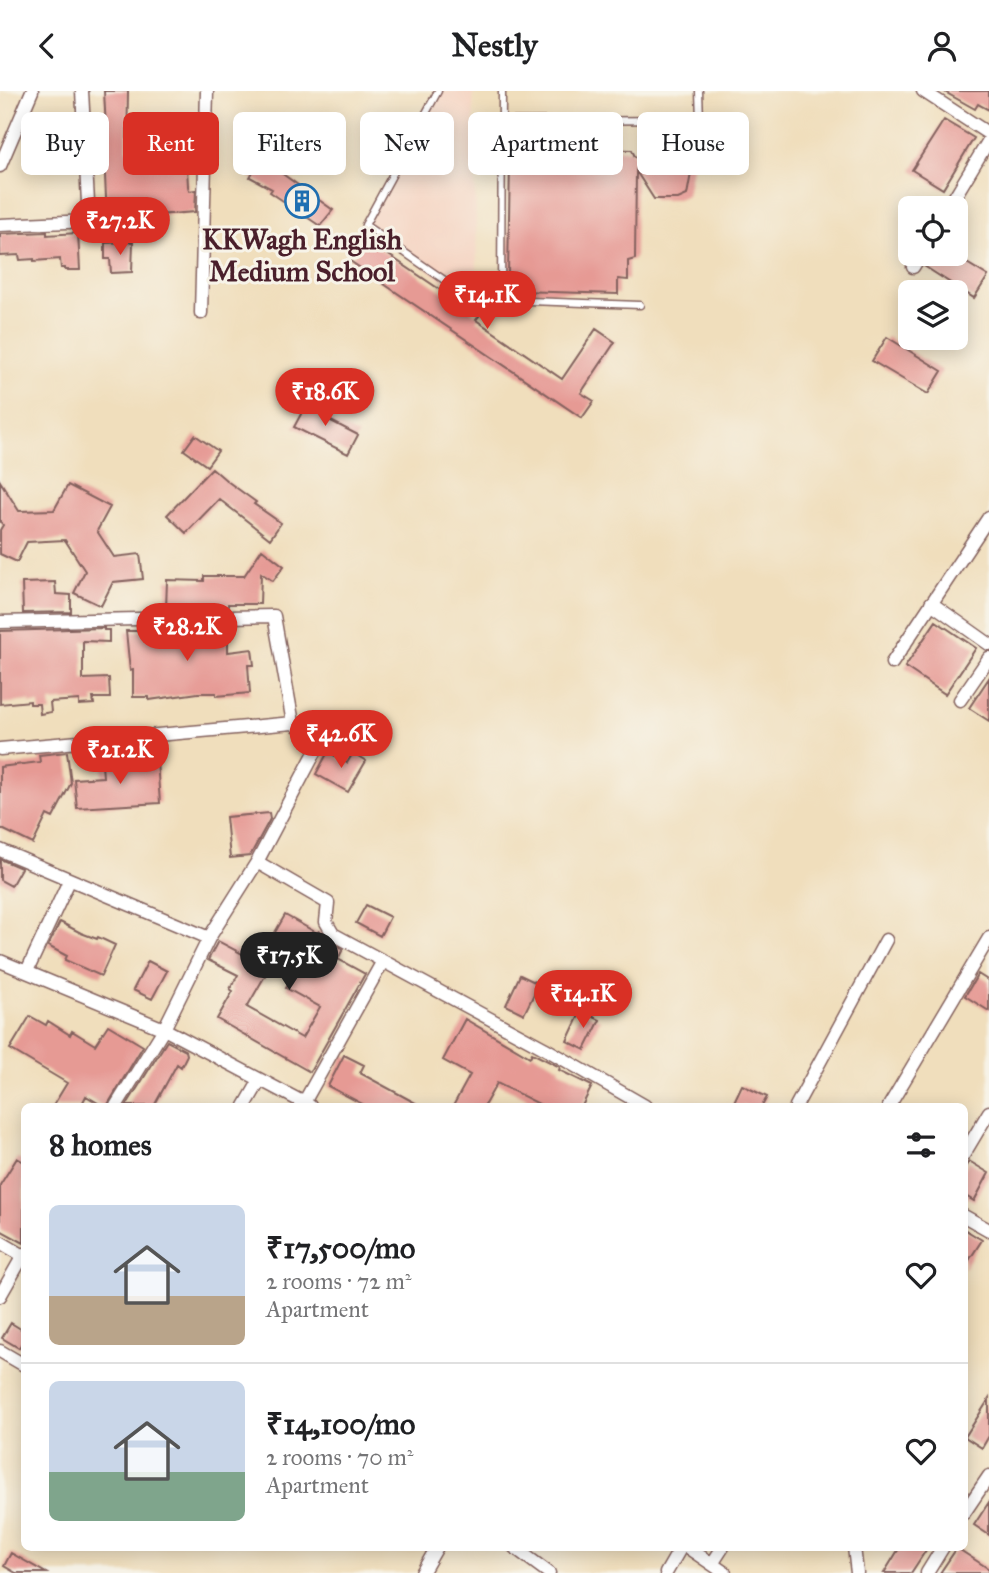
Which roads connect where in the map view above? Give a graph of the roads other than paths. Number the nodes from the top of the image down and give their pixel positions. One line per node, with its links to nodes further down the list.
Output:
1 (32, 91): 12 (street)
2 (82, 91): 15 (street)
3 (207, 91): 18 (street)
4 (438, 91): 16 (lane)
5 (502, 91): 8 (lane)
6 (699, 91): 9 (lane)
7 (923, 91): 10 (street)
8 (502, 112)
9 (623, 120)
10 (989, 134)
11 (989, 140): 14 (street)
12 (0, 166)
13 (502, 175): 16 (lane)
14 (955, 196)
15 (0, 225)
16 (501, 300): 17 (lane)
17 (640, 305)
18 (201, 313)
19 (989, 517): 20 (street)
20 (985, 532): 21 (street)
21 (931, 604): 23 (street); 25 (street)
22 (0, 622): 27 (street)
23 (989, 644)
24 (989, 658): 26 (street)
25 (892, 663)
26 (960, 700)
27 (293, 723): 28 (street); 30 (street)
28 (0, 748)
29 (0, 850): 31 (street)
30 (257, 862): 32 (street); 36 (street)
31 (69, 881): 32 (street); 37 (street)
32 (209, 938): 38 (street)
33 (989, 938): 46 (street)
34 (886, 940): 45 (street)
35 (0, 961): 37 (street)
36 (383, 961): 43 (street); 44 (street)
37 (27, 971): 38 (street)
38 (164, 1029): 39 (street); 40 (street)
39 (260, 1080): 41 (street); 42 (street)
40 (118, 1103)
41 (247, 1103)
42 (301, 1103)
43 (306, 1103)
44 (640, 1103)
45 (798, 1103)
46 (891, 1103)
47 (989, 1112): 48 (street)
48 (968, 1147)
49 (968, 1218): 50 (street)
50 (989, 1230)
51 (0, 1242): 52 (street)
52 (21, 1253)
53 (21, 1260): 54 (street)
54 (0, 1296)
55 (0, 1351): 56 (street)
56 (21, 1363)
57 (989, 1476): 58 (street)
58 (968, 1507)
59 (435, 1551): 67 (street)
60 (519, 1551): 68 (street)
61 (679, 1551): 69 (street)
62 (693, 1551): 66 (street)
63 (720, 1551): 66 (street)
64 (854, 1551): 71 (street)
65 (941, 1551): 72 (street)
66 (712, 1564): 70 (street)
67 (422, 1573)
68 (549, 1573)
69 (666, 1573)
70 (725, 1573)
71 (857, 1573)
72 (927, 1573)

